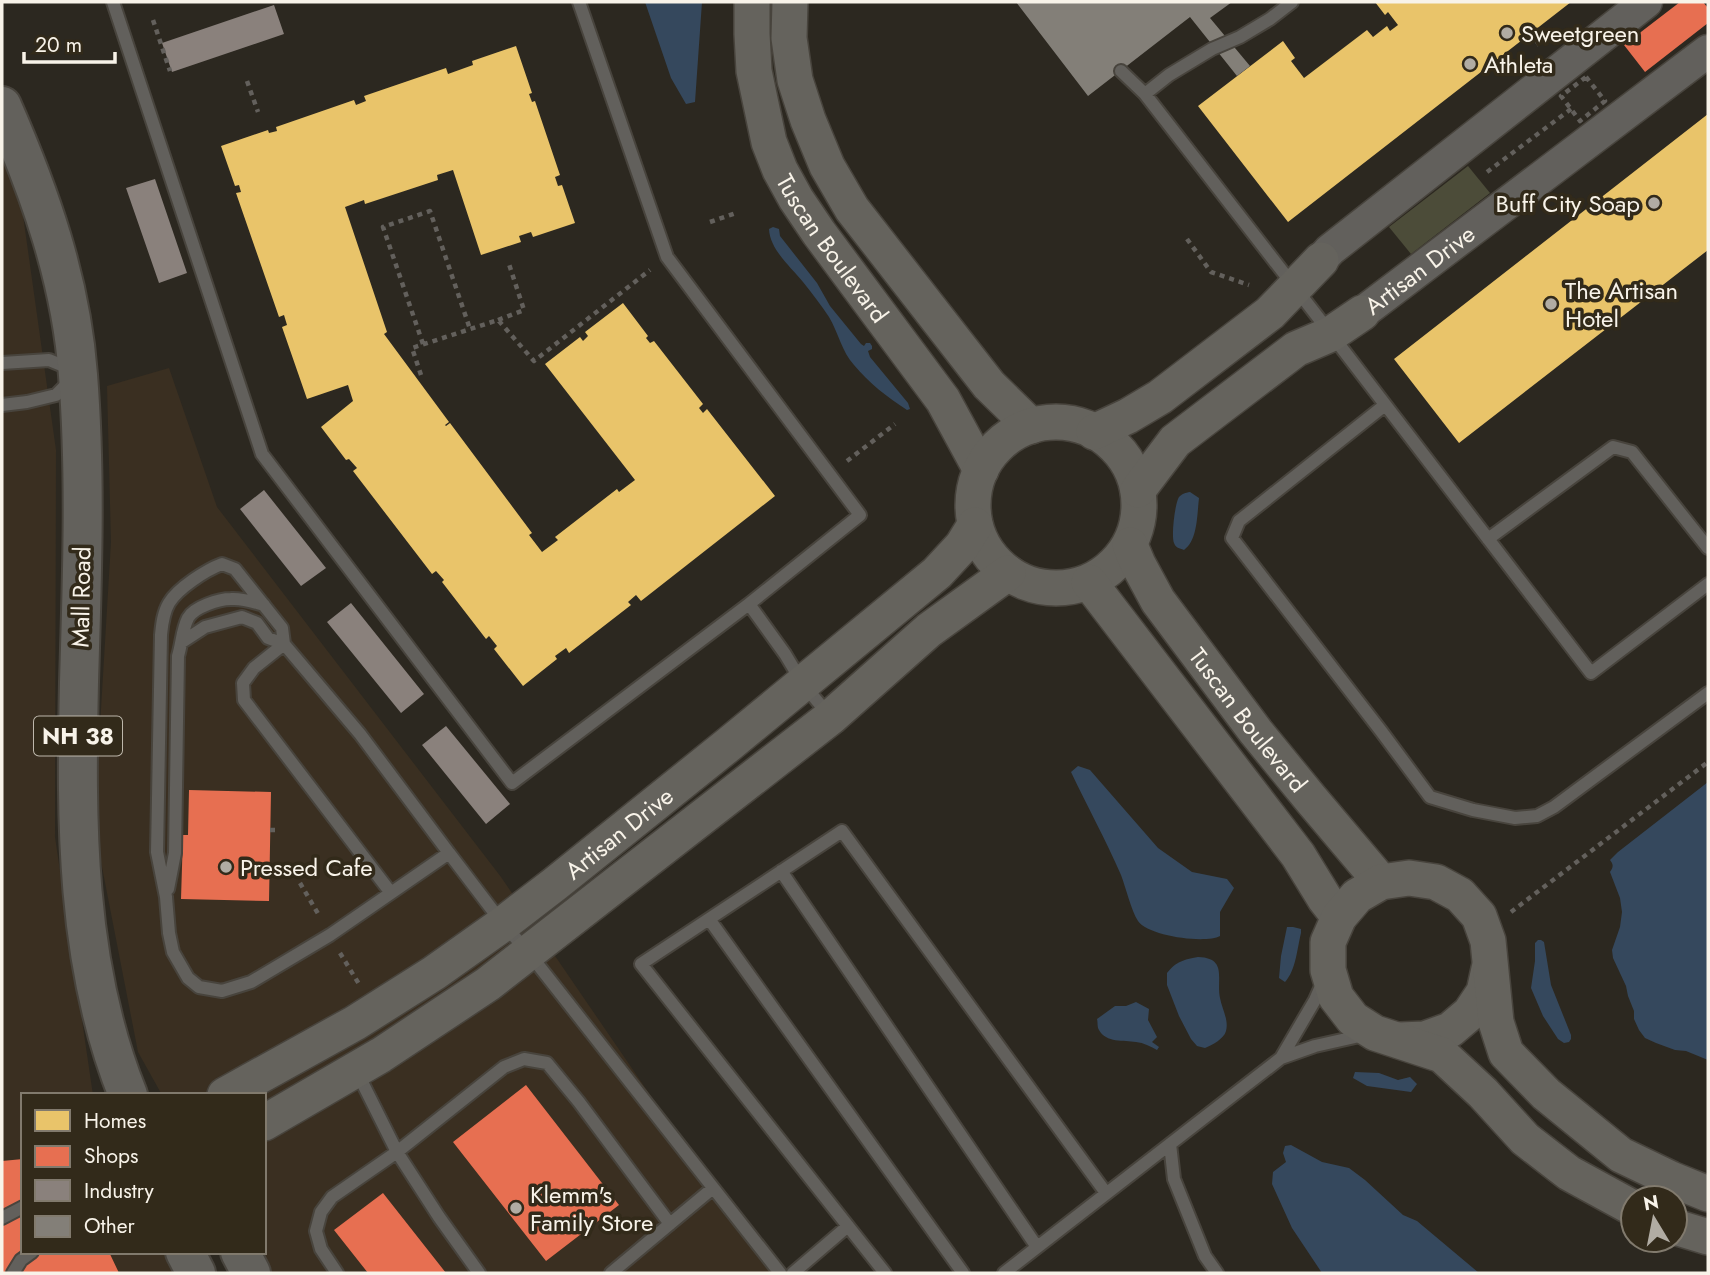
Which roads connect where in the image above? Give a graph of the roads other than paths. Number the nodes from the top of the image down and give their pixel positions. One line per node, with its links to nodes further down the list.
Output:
1 (113, 2): 30 (lane)
2 (579, 2): 30 (lane)
3 (752, 2): 21 (main road, Tuscan Boulevard)
4 (790, 2): 19 (main road, Tuscan Boulevard)
5 (1292, 2): 9 (lane)
6 (1646, 2): 11 (street)
7 (1708, 51): 13 (street, Artisan Drive)
8 (1121, 71): 9 (lane)
9 (1145, 94): 12 (lane)
10 (2, 106): 16 (main road, Mall Road / NH 38)
11 (1321, 260): 12 (main road)
12 (1295, 287): 14 (lane); 20 (main road)
13 (1362, 313): 14 (main road, Artisan Drive)
14 (1331, 334): 18 (lane); 22 (main road, Artisan Drive)
15 (2, 363): 16 (lane)
16 (78, 372): 17 (lane); 51 (main road, Mall Road / NH 38)
17 (2, 405)
18 (1385, 405): 24 (lane); 35 (lane)
19 (1031, 426): 20 (main road); 21 (main road)
20 (1094, 432): 22 (main road)
21 (981, 470): 23 (main road)
22 (1138, 490): 25 (main road)
23 (975, 525): 27 (main road); 34 (main road, Artisan Drive)
24 (1488, 539): 26 (lane); 29 (lane)
25 (1130, 545): 28 (main road); 39 (main road, Tuscan Boulevard)
26 (1708, 548)
27 (1008, 573): 28 (main road); 36 (main road, Artisan Drive)
28 (1088, 582): 42 (main road, Tuscan Boulevard)
29 (1708, 584)
30 (749, 604): 34 (lane)
31 (264, 606): 32 (lane); 33 (lane); 41 (lane)
32 (182, 642): 33 (lane); 41 (lane)
33 (284, 644): 37 (lane); 40 (lane)
34 (803, 684): 36 (lane); 44 (main road, Artisan Drive)
35 (1708, 693)
36 (831, 718): 45 (main road, Artisan Drive)
37 (449, 853): 40 (lane); 44 (lane)
38 (781, 872): 43 (lane); 57 (lane); 66 (lane)
39 (1381, 882): 42 (main road); 46 (main road)
40 (391, 893): 41 (lane)
41 (166, 897)
42 (1339, 917): 47 (main road)
43 (709, 919): 63 (lane); 79 (lane)
44 (503, 924): 45 (lane); 52 (main road, Artisan Drive)
45 (528, 952): 50 (main road, Artisan Drive); 56 (lane)
46 (1490, 966): 48 (main road); 58 (main road)
47 (1328, 971): 48 (main road); 49 (lane)
48 (1387, 1037): 49 (lane); 59 (main road)
49 (1281, 1058): 54 (lane)
50 (356, 1070): 53 (main road, Artisan Drive); 55 (lane)
51 (127, 1093)
52 (229, 1093)
53 (266, 1122)
54 (1170, 1144): 57 (lane); 81 (lane)
55 (397, 1152): 62 (lane); 73 (lane); 74 (lane)
56 (713, 1188): 62 (lane); 76 (lane)
57 (1106, 1193): 66 (lane)
58 (1708, 1194)
59 (1619, 1200)
60 (21, 1208): 61 (lane)
61 (2, 1218)
62 (670, 1224): 75 (lane)
63 (848, 1226): 77 (lane); 78 (lane)
64 (1689, 1231): 65 (main road)
65 (1708, 1237)
66 (1037, 1247): 80 (lane)
67 (29, 1254): 70 (lane)
68 (186, 1254): 71 (main road)
69 (241, 1254): 72 (main road)
70 (13, 1273)
71 (196, 1273)
72 (251, 1273)
73 (337, 1273)
74 (479, 1273)
75 (611, 1273)
76 (780, 1273)
77 (793, 1273)
78 (885, 1273)
79 (963, 1273)
80 (1004, 1273)
81 (1217, 1273)

